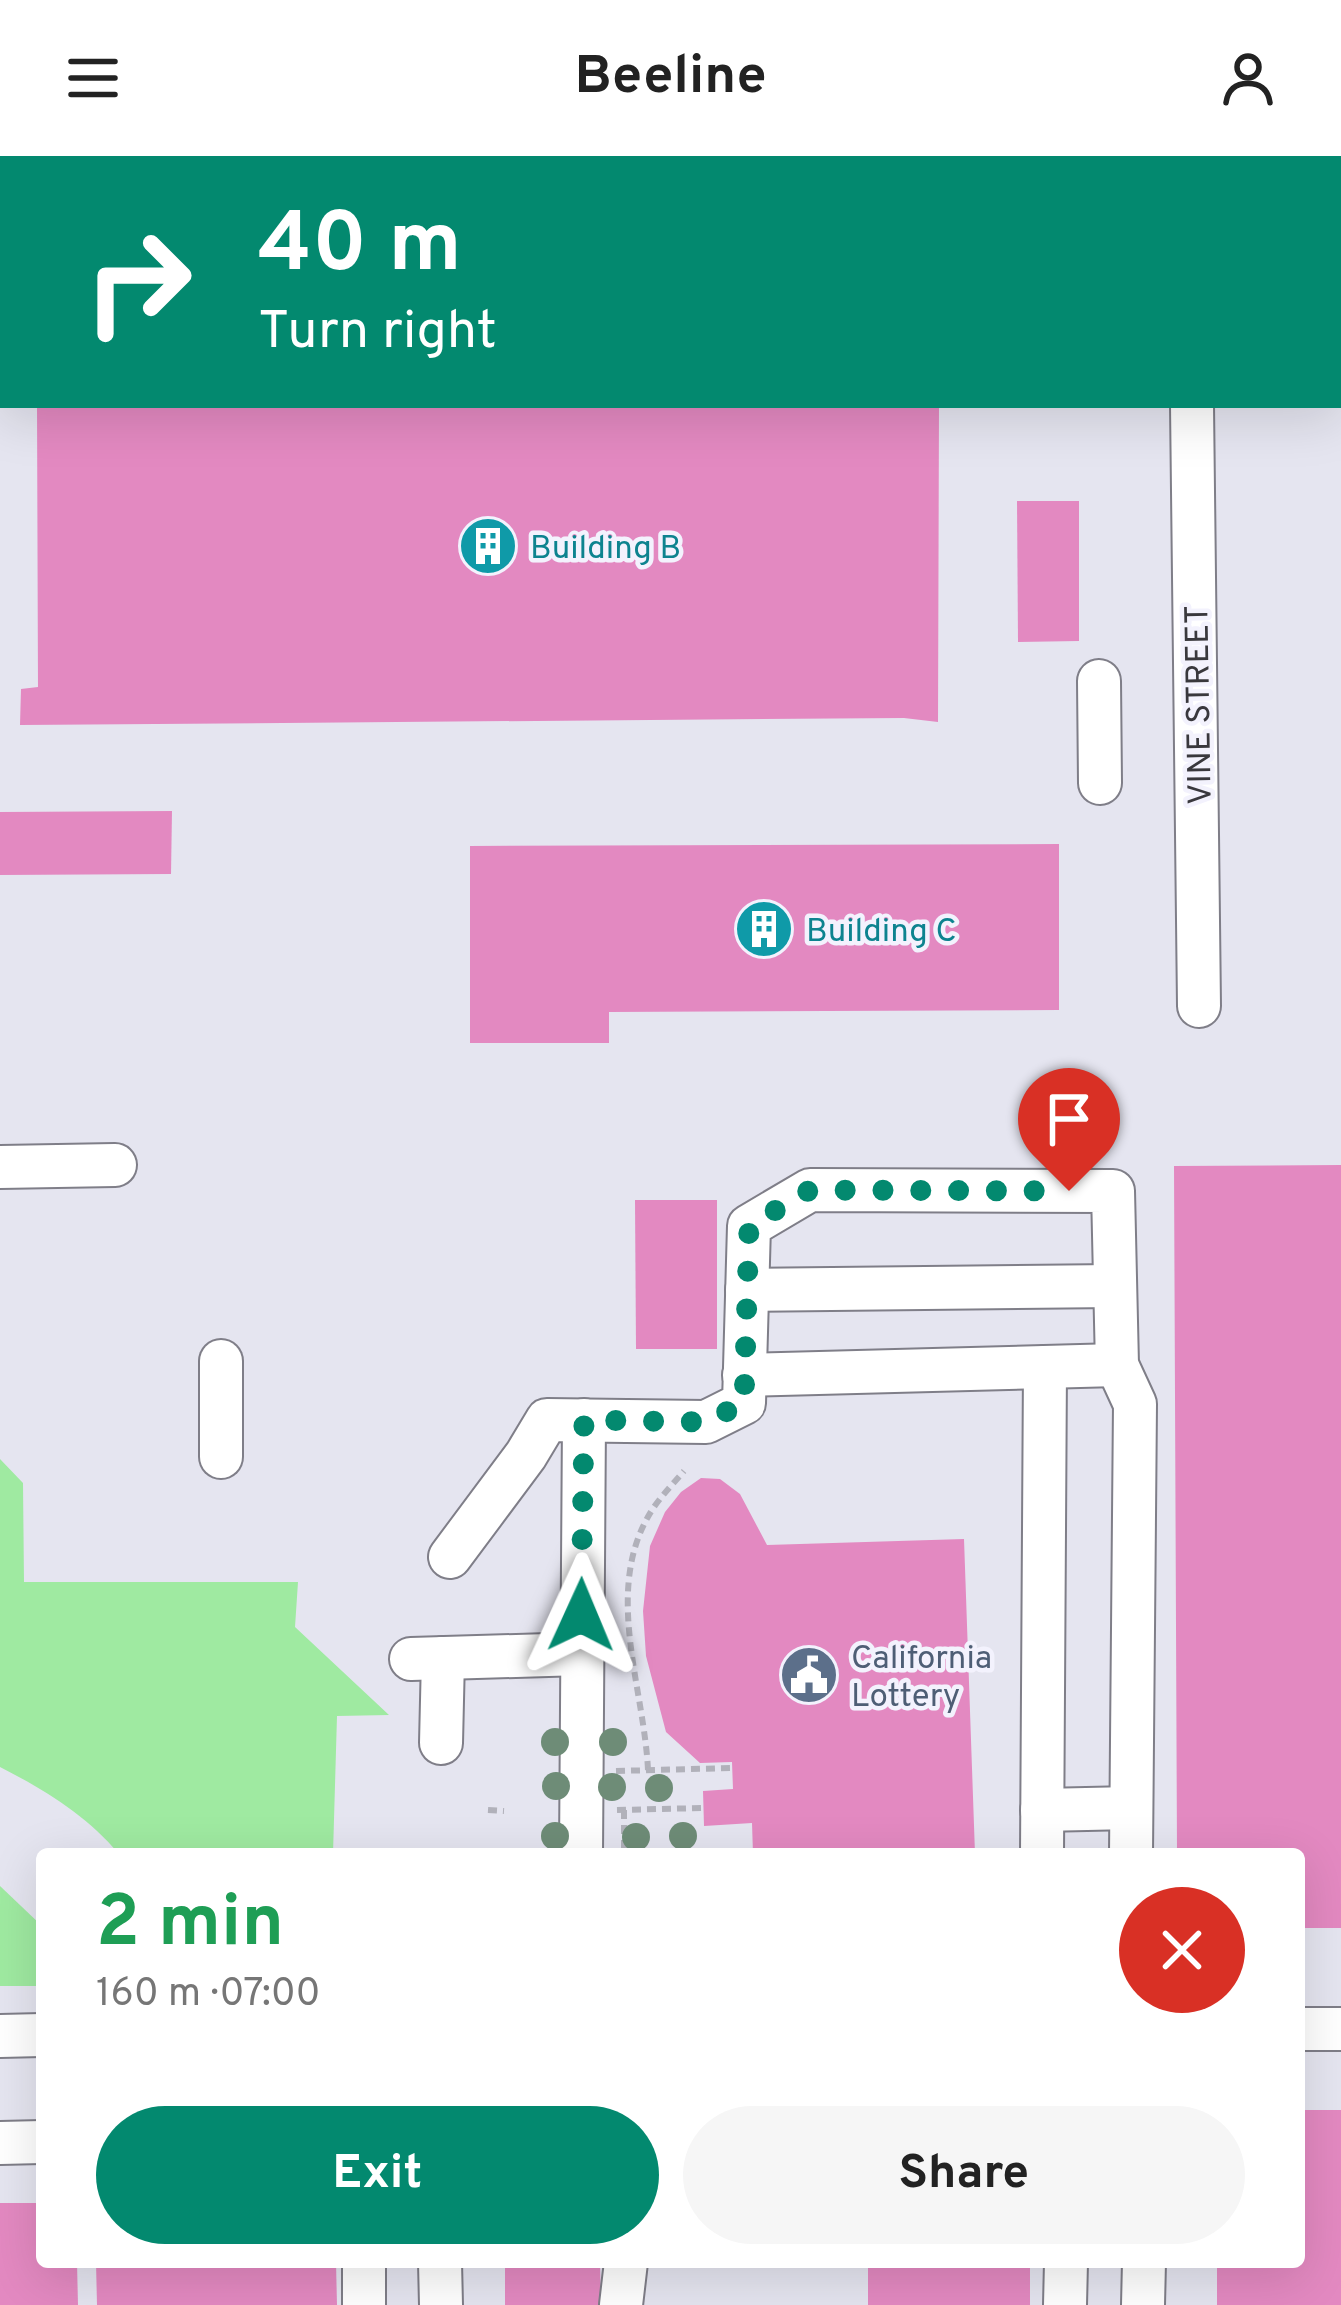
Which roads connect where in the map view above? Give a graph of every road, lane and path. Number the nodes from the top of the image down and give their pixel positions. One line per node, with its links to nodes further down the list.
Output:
1 (1192, 408): 4 (street, VINE STREET)
2 (1100, 681): 3 (street)
3 (1100, 784)
4 (1198, 1006)
5 (116, 1165): 6 (street)
6 (0, 1167)
7 (1115, 1286): 8 (street); 8 (street); 10 (street)
8 (747, 1290): 12 (street)
9 (221, 1361): 14 (street)
10 (1117, 1365): 11 (street); 23 (street)
11 (1045, 1367): 12 (street); 28 (street)
12 (744, 1376): 13 (street)
13 (584, 1420): 16 (street); 17 (street)
14 (221, 1457)
15 (684, 1472): 20 (path)
16 (450, 1557)
17 (580, 1654): 18 (street); 29 (street)
18 (441, 1743)
19 (732, 1768): 20 (path)
20 (648, 1770): 21 (path)
21 (609, 1771)
22 (703, 1808): 24 (path)
23 (1131, 1808): 28 (street); 32 (street)
24 (624, 1809): 27 (path); 30 (path)
25 (488, 1810): 26 (path)
26 (504, 1810)
27 (614, 1810)
28 (1042, 1810): 31 (street)
29 (581, 1848)
30 (624, 1848)
31 (1042, 1848)
32 (1131, 1848)
33 (1305, 2029): 34 (street)
34 (1341, 2029)
35 (0, 2036): 36 (street)
36 (36, 2036)
37 (36, 2142): 38 (street)
38 (0, 2143)
39 (364, 2268): 44 (street)
40 (440, 2268): 45 (street)
41 (625, 2268): 46 (street)
42 (1066, 2268): 47 (street)
43 (1144, 2268): 48 (street)
44 (364, 2305)
45 (441, 2305)
46 (621, 2305)
47 (1065, 2305)
48 (1143, 2305)

